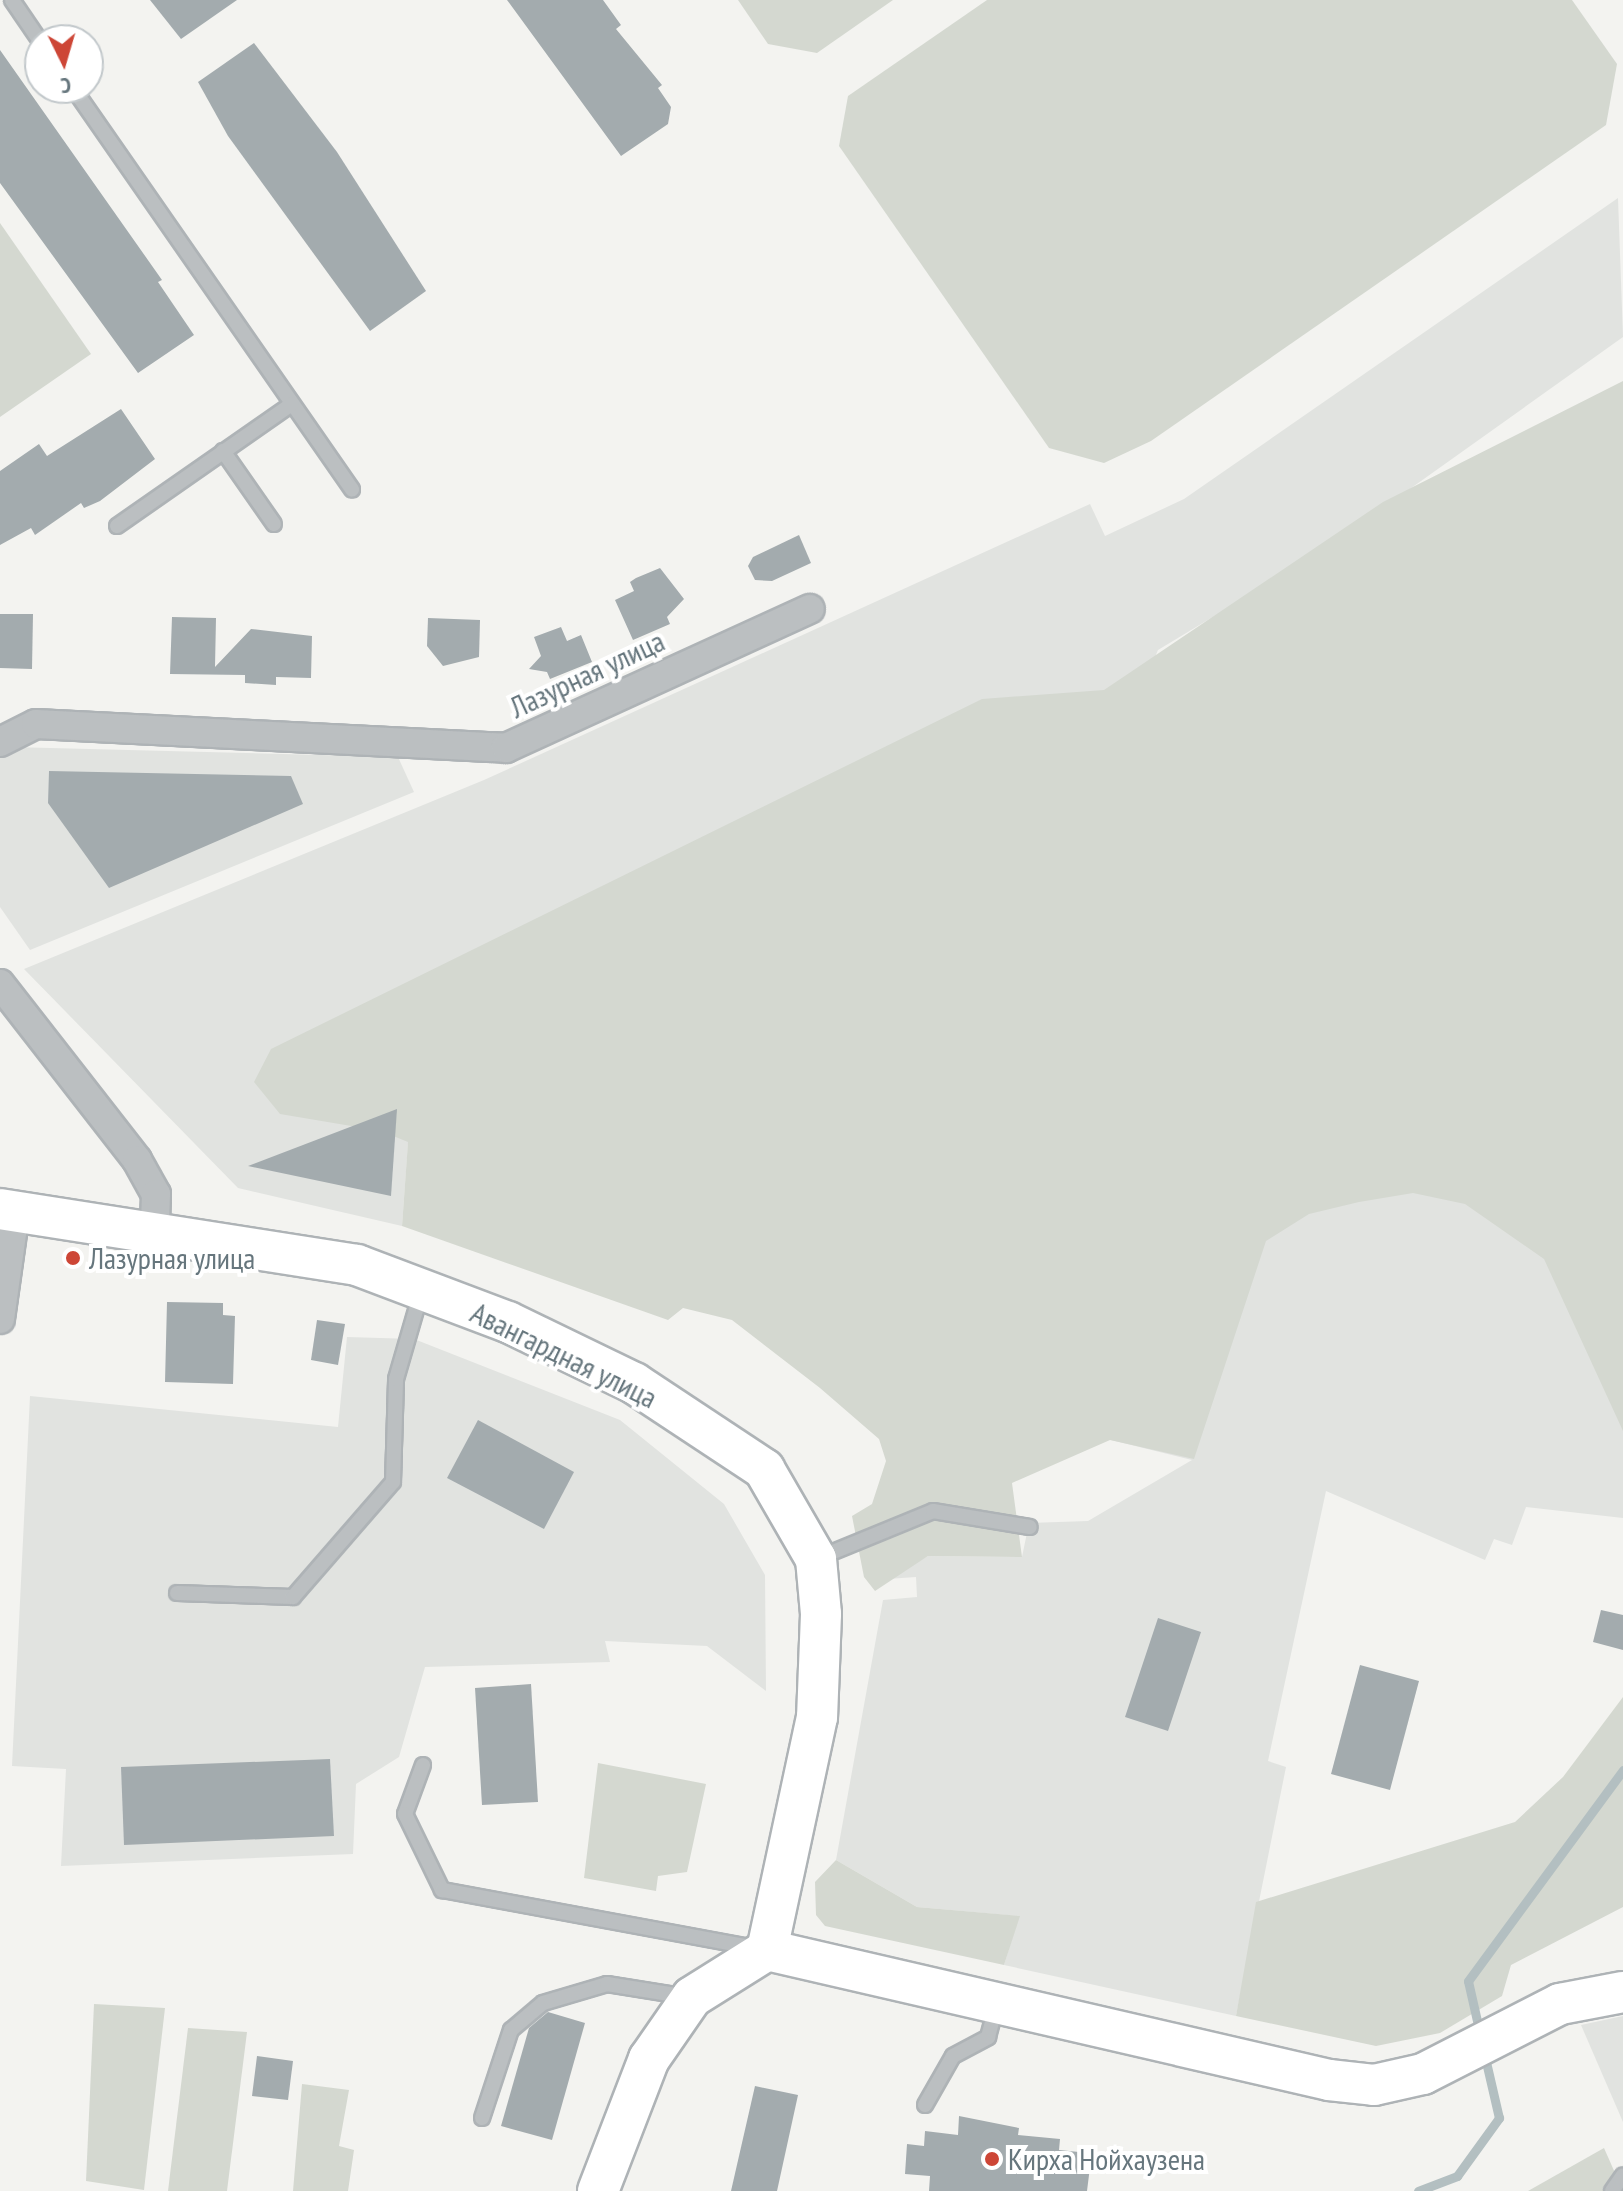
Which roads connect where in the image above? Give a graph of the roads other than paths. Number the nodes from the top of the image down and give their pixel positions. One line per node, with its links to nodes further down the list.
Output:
1 (12, 0): 2 (lane)
2 (28, 24)
3 (84, 104): 4 (lane)
4 (292, 404): 5 (lane); 6 (lane)
5 (223, 451): 7 (lane); 8 (lane)
6 (352, 490)
7 (274, 524)
8 (117, 526)
9 (810, 609): 10 (street, Лазурная улица)
10 (0, 742)
11 (0, 984): 13 (street)
12 (8, 1210): 13 (main road, Авангардная улица); 15 (street)
13 (155, 1230): 14 (main road, Авангардная улица)
14 (422, 1289): 17 (main road, Авангардная улица); 18 (lane)
15 (0, 1319)
16 (1030, 1527): 17 (lane)
17 (816, 1559): 20 (main road, Авангардная улица)
18 (177, 1593)
19 (423, 1765): 20 (lane)
20 (767, 1950): 22 (main road); 23 (main road)
21 (1623, 1992): 23 (main road)
22 (692, 1997): 25 (lane); 27 (main road)
23 (997, 2005): 24 (lane)
24 (925, 2105)
25 (482, 2118)
26 (1623, 2175): 28 (lane)
27 (598, 2191)
28 (1612, 2191)

